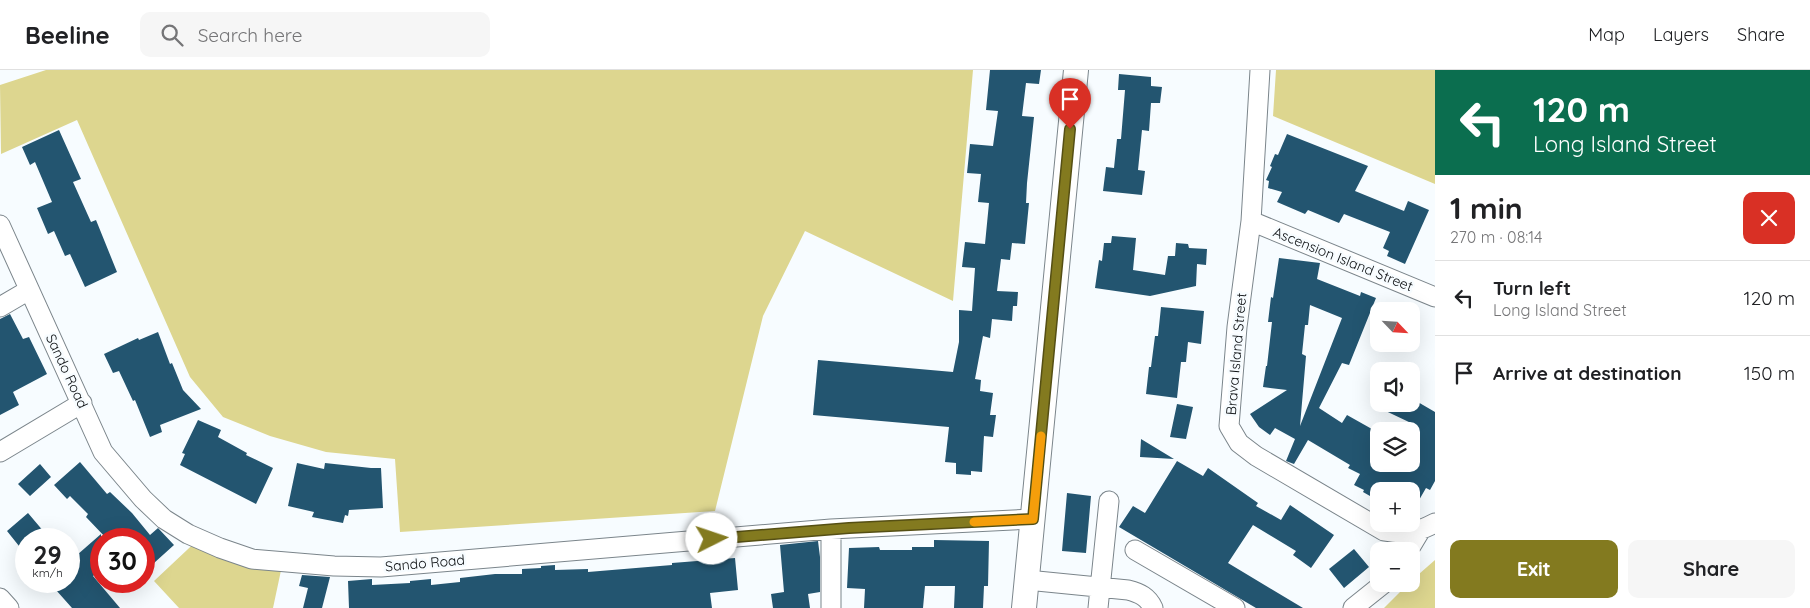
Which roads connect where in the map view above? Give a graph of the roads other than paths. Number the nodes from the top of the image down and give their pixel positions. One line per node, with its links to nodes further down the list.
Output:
1 (1076, 70): 11 (street)
2 (1260, 70): 3 (street, Brava Island Street)
3 (1251, 221): 6 (street, Ascension Island Street); 12 (street, Brava Island Street)
4 (0, 225): 5 (street, Sando Road)
5 (30, 290): 7 (street); 8 (street, Sando Road)
6 (1435, 297)
7 (0, 307)
8 (82, 403): 9 (street); 13 (street, Sando Road)
9 (0, 452)
10 (1109, 501): 17 (street)
11 (1033, 519): 13 (street, Sando Road); 16 (street)
12 (1427, 527): 14 (street)
13 (831, 530): 21 (street)
14 (1415, 542)
15 (1135, 550): 25 (street)
16 (1027, 580): 17 (street); 22 (street)
17 (1100, 588): 23 (street); 24 (street)
18 (1373, 592): 26 (street)
19 (0, 598): 20 (street)
20 (9, 608)
21 (831, 608)
22 (1024, 608)
23 (1098, 608)
24 (1153, 608)
25 (1235, 608)
26 (1353, 608)

